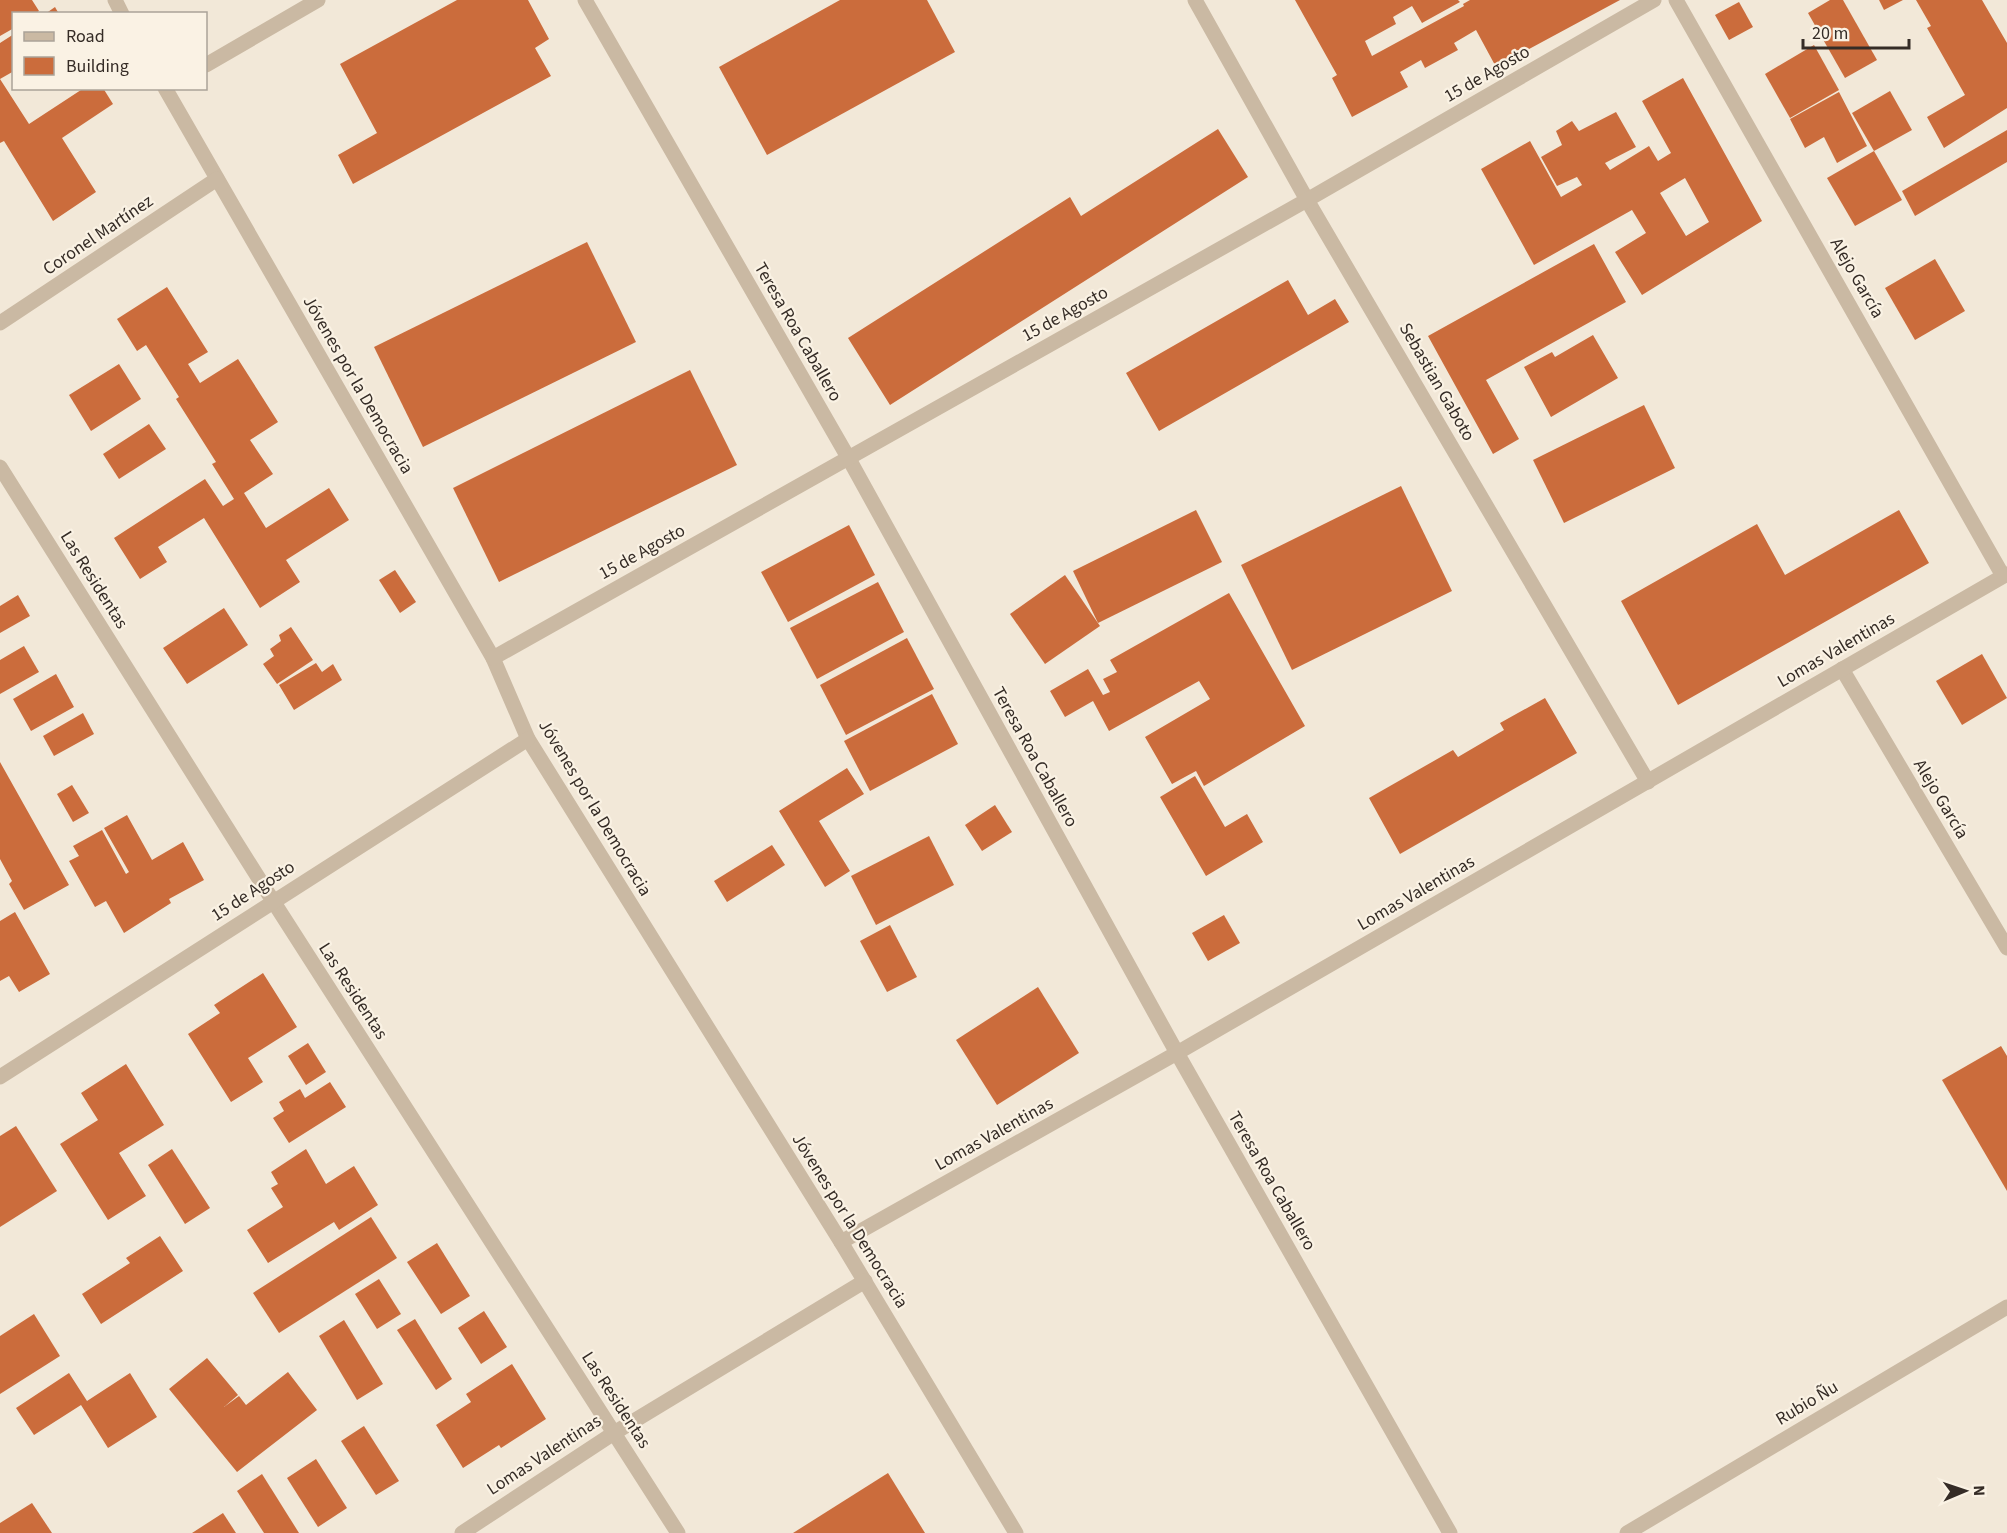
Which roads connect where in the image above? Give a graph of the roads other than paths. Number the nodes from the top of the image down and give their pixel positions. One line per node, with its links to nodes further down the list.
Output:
1 (318, 0): 6 (street)
2 (585, 0): 11 (street, Teresa Roa Caballero)
3 (1195, 0): 9 (street, Sebastian Gaboto)
4 (1654, 0): 9 (street, 15 de Agosto)
5 (1676, 0): 13 (street, Alejo García)
6 (207, 64)
7 (166, 90): 8 (street, Jóvenes por la Democracia)
8 (217, 179): 10 (street, Coronel Martínez); 14 (street, Jóvenes por la Democracia)
9 (1307, 200): 11 (street, 15 de Agosto); 17 (street, Sebastian Gaboto)
10 (0, 323)
11 (849, 459): 14 (street, 15 de Agosto); 20 (street, Teresa Roa Caballero)
12 (0, 466): 18 (street, Las Residentas)
13 (2005, 575): 15 (street, Lomas Valentinas)
14 (493, 658): 16 (street, Jóvenes por la Democracia)
15 (1842, 669): 17 (street, Lomas Valentinas); 19 (street, Alejo García)
16 (528, 739): 18 (street, 15 de Agosto); 22 (street, Jóvenes por la Democracia)
17 (1648, 782): 20 (street, Lomas Valentinas)
18 (273, 901): 21 (street, 15 de Agosto); 25 (street, Las Residentas)
19 (2007, 948)
20 (1177, 1053): 22 (street, Lomas Valentinas); 29 (street, Teresa Roa Caballero)
21 (0, 1077)
22 (841, 1242): 23 (street, Jóvenes por la Democracia)
23 (865, 1281): 25 (street, Lomas Valentinas); 28 (street, Jóvenes por la Democracia)
24 (2007, 1307): 30 (street, Rubio Ñu)
25 (614, 1433): 26 (street, Lomas Valentinas); 27 (street, Las Residentas)
26 (462, 1533)
27 (678, 1533)
28 (1016, 1533)
29 (1449, 1533)
30 (1627, 1533)

